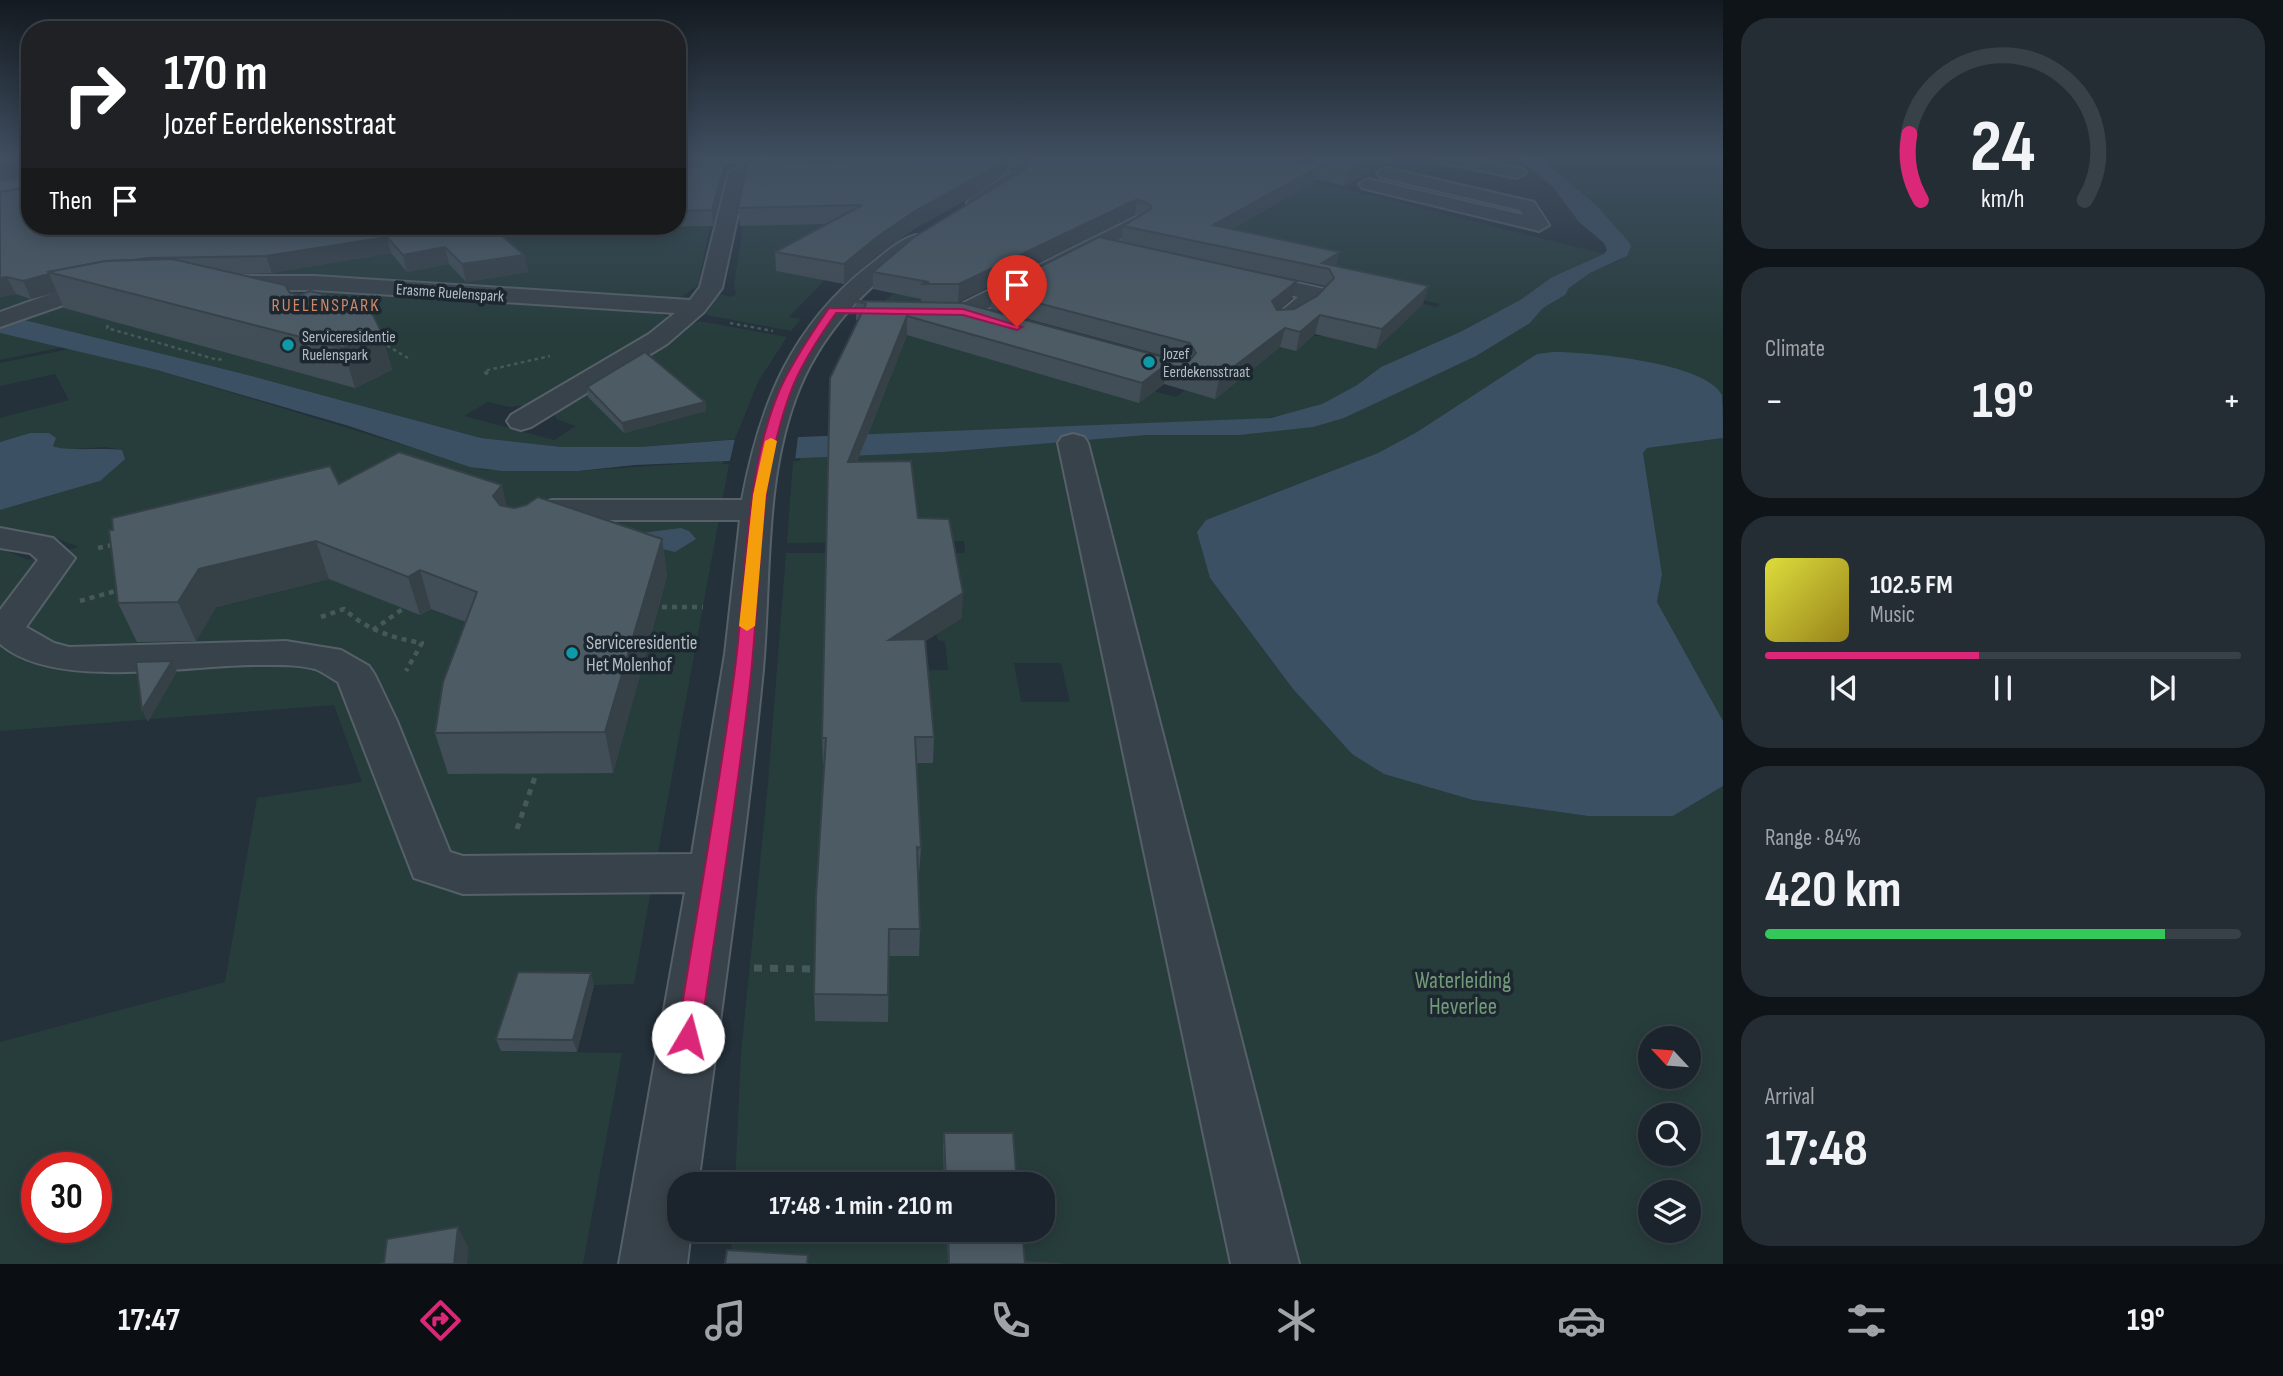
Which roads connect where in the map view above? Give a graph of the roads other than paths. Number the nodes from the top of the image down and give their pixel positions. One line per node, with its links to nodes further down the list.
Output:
1 (727, 217): 16 (street)
2 (1504, 217): 3 (street)
3 (1534, 217)
4 (1136, 223): 6 (street)
5 (931, 231): 15 (street)
6 (1096, 245): 7 (street); 19 (street)
7 (1132, 253)
8 (1228, 274): 20 (street)
9 (198, 284): 11 (street, Erasme Ruelenspark)
10 (136, 286): 12 (street)
11 (396, 288): 14 (street); 16 (street, Erasme Ruelenspark)
12 (98, 290): 13 (street); 18 (street)
13 (119, 305)
14 (348, 308)
15 (833, 310): 17 (street); 23 (street)
16 (692, 311): 21 (street)
17 (864, 312)
18 (0, 320)
19 (991, 320)
20 (1282, 321)
21 (522, 422)
22 (1073, 443): 28 (street)
23 (765, 471): 24 (street); 26 (street)
24 (521, 532)
25 (0, 538): 26 (street)
26 (712, 873): 27 (street)
27 (653, 1264)
28 (1265, 1264)

